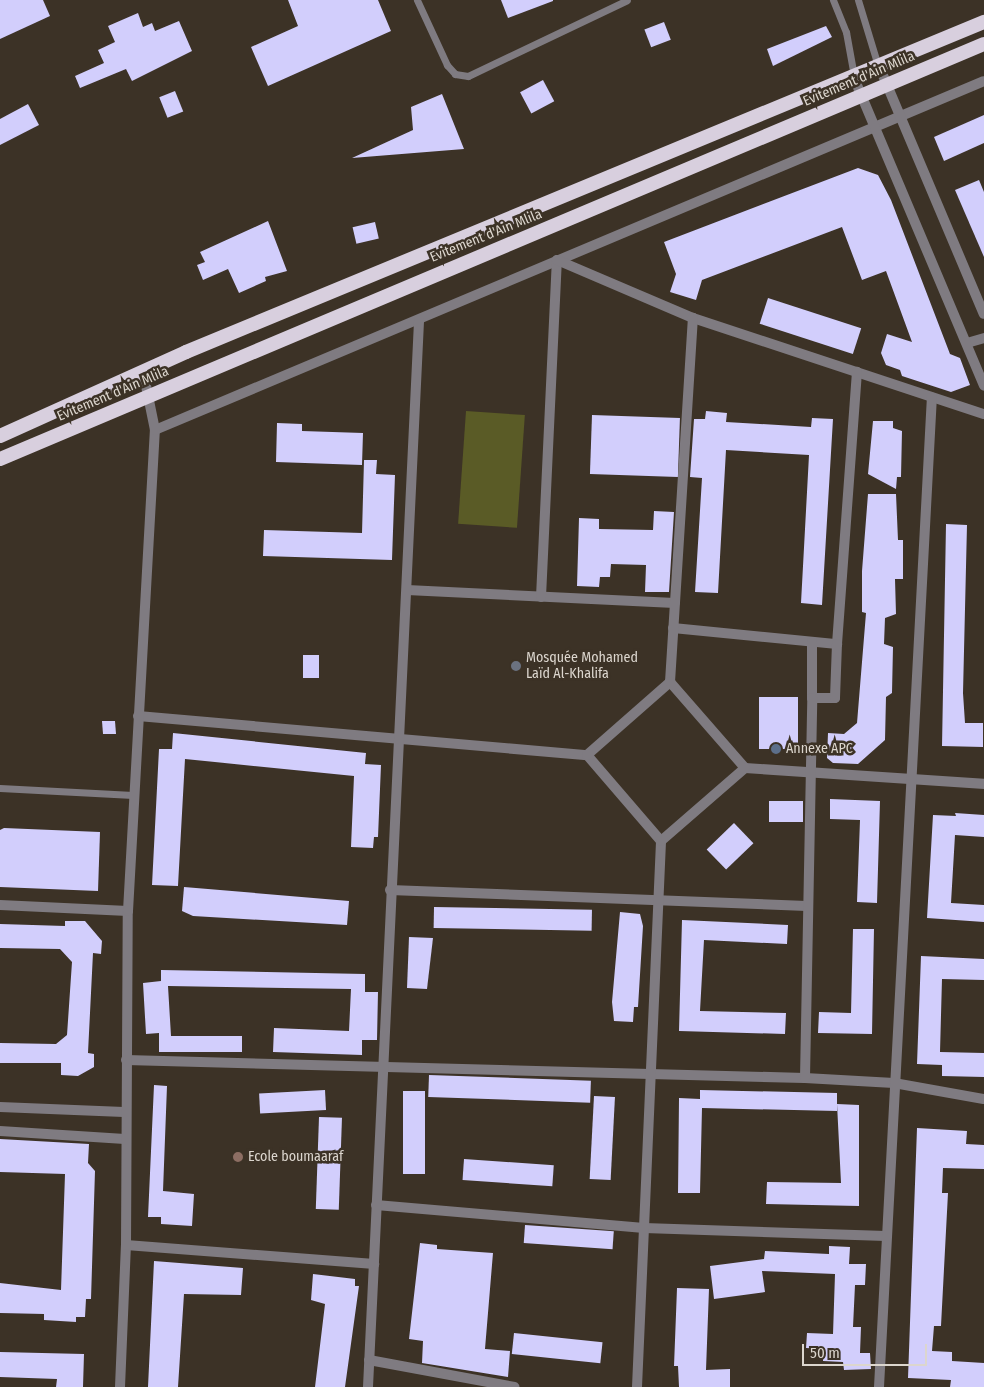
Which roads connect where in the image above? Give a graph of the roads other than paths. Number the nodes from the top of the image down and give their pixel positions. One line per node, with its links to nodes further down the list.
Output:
1 (417, 0): 2 (lane)
2 (627, 0)
3 (833, 0): 8 (lane)
4 (858, 0): 7 (lane)
5 (984, 22): 7 (highway, Evitement d'Ain Mlila)
6 (984, 44): 10 (highway, Evitement d'Ain Mlila)
7 (878, 66): 8 (highway, Evitement d'Ain Mlila); 10 (street)
8 (854, 78): 11 (street); 20 (highway, Evitement d'Ain Mlila)
9 (984, 81): 12 (street)
10 (886, 85): 11 (highway, Evitement d'Ain Mlila); 12 (street)
11 (860, 95): 13 (street); 23 (highway, Evitement d'Ain Mlila)
12 (899, 116): 13 (street); 15 (street)
13 (875, 127): 14 (street); 19 (street)
14 (557, 260): 16 (street); 17 (street); 30 (street)
15 (984, 314)
16 (693, 318): 21 (street); 31 (street)
17 (419, 320): 26 (street); 29 (street)
18 (984, 338): 19 (street)
19 (967, 343): 22 (street)
20 (143, 371): 23 (street); 27 (highway, Evitement d'Ain Mlila)
21 (856, 372): 24 (street); 34 (street)
22 (984, 386)
23 (152, 396): 26 (street); 28 (highway, Evitement d'Ain Mlila)
24 (932, 397): 25 (street); 42 (street)
25 (984, 414)
26 (155, 430): 37 (street)
27 (0, 436)
28 (0, 459)
29 (406, 590): 30 (street); 38 (street)
30 (542, 596): 31 (street)
31 (675, 603): 32 (street)
32 (673, 628): 33 (street); 35 (street)
33 (812, 642): 34 (street); 36 (street)
34 (837, 644): 36 (street)
35 (670, 682): 39 (street); 40 (street)
36 (812, 698): 41 (street)
37 (138, 716): 38 (street); 45 (street)
38 (397, 739): 39 (street); 47 (street)
39 (587, 755): 46 (street)
40 (745, 768): 41 (street); 46 (street)
41 (809, 772): 42 (street); 50 (street)
42 (909, 779): 43 (street); 56 (street)
43 (984, 784)
44 (0, 788): 45 (lane)
45 (133, 795): 51 (street)
46 (662, 841): 48 (street)
47 (390, 890): 48 (street); 53 (street)
48 (659, 898): 50 (street); 54 (street)
49 (0, 905): 51 (street)
50 (807, 906): 55 (street)
51 (128, 911): 52 (street)
52 (126, 1060): 53 (street); 59 (street)
53 (382, 1066): 54 (street); 62 (street)
54 (651, 1077): 55 (street); 63 (street)
55 (805, 1078): 56 (street)
56 (894, 1083): 57 (street); 64 (street)
57 (984, 1099)
58 (0, 1107): 59 (street)
59 (124, 1112): 61 (street)
60 (0, 1131): 61 (street)
61 (124, 1139): 65 (street)
62 (376, 1205): 63 (street); 66 (street)
63 (644, 1228): 64 (street); 71 (street)
64 (886, 1236): 72 (street)
65 (126, 1245): 66 (street); 68 (street)
66 (374, 1264): 67 (street)
67 (369, 1360): 69 (street); 70 (street)
68 (120, 1387)
69 (368, 1387)
70 (515, 1387)
71 (637, 1387)
72 (879, 1387)

